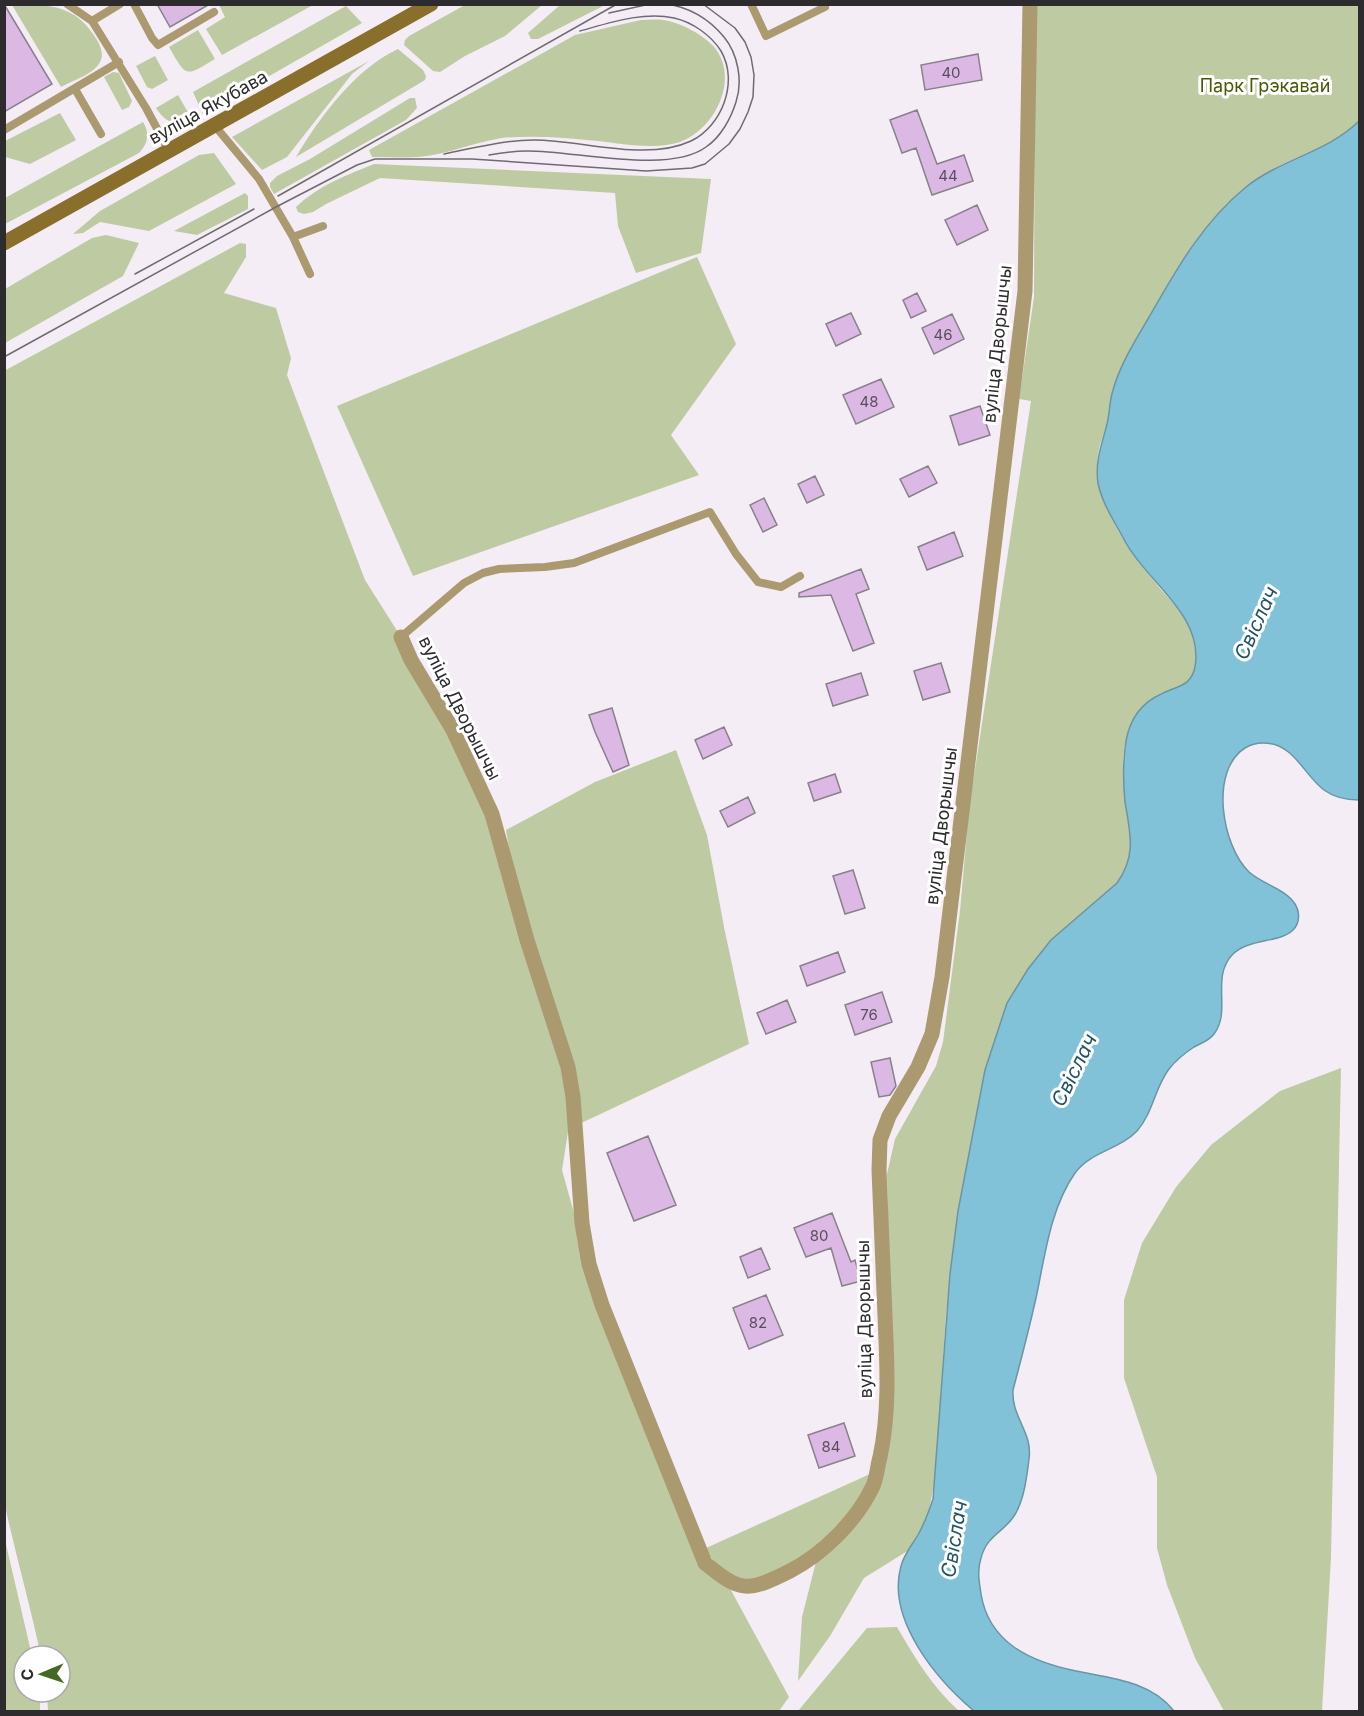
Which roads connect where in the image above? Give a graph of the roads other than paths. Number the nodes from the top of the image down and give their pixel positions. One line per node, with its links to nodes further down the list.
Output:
1 (67, 4): 9 (lane)
2 (120, 4): 9 (lane)
3 (134, 4): 8 (lane)
4 (431, 4): 12 (main road, вуліца Якубава)
5 (752, 4): 6 (lane)
6 (824, 4)
7 (1030, 4): 21 (street, вуліца Дворышчы)
8 (214, 12)
9 (92, 21): 10 (lane)
10 (119, 62): 11 (lane); 15 (lane)
11 (75, 88): 13 (lane); 14 (lane)
12 (215, 126): 15 (main road, вуліца Якубава); 17 (lane)
13 (4, 130)
14 (101, 134)
15 (169, 151): 18 (main road, вуліца Якубава)
16 (323, 226): 17 (lane)
17 (293, 237): 19 (lane)
18 (4, 243)
19 (310, 274)
20 (800, 576): 21 (lane)
21 (401, 637)

